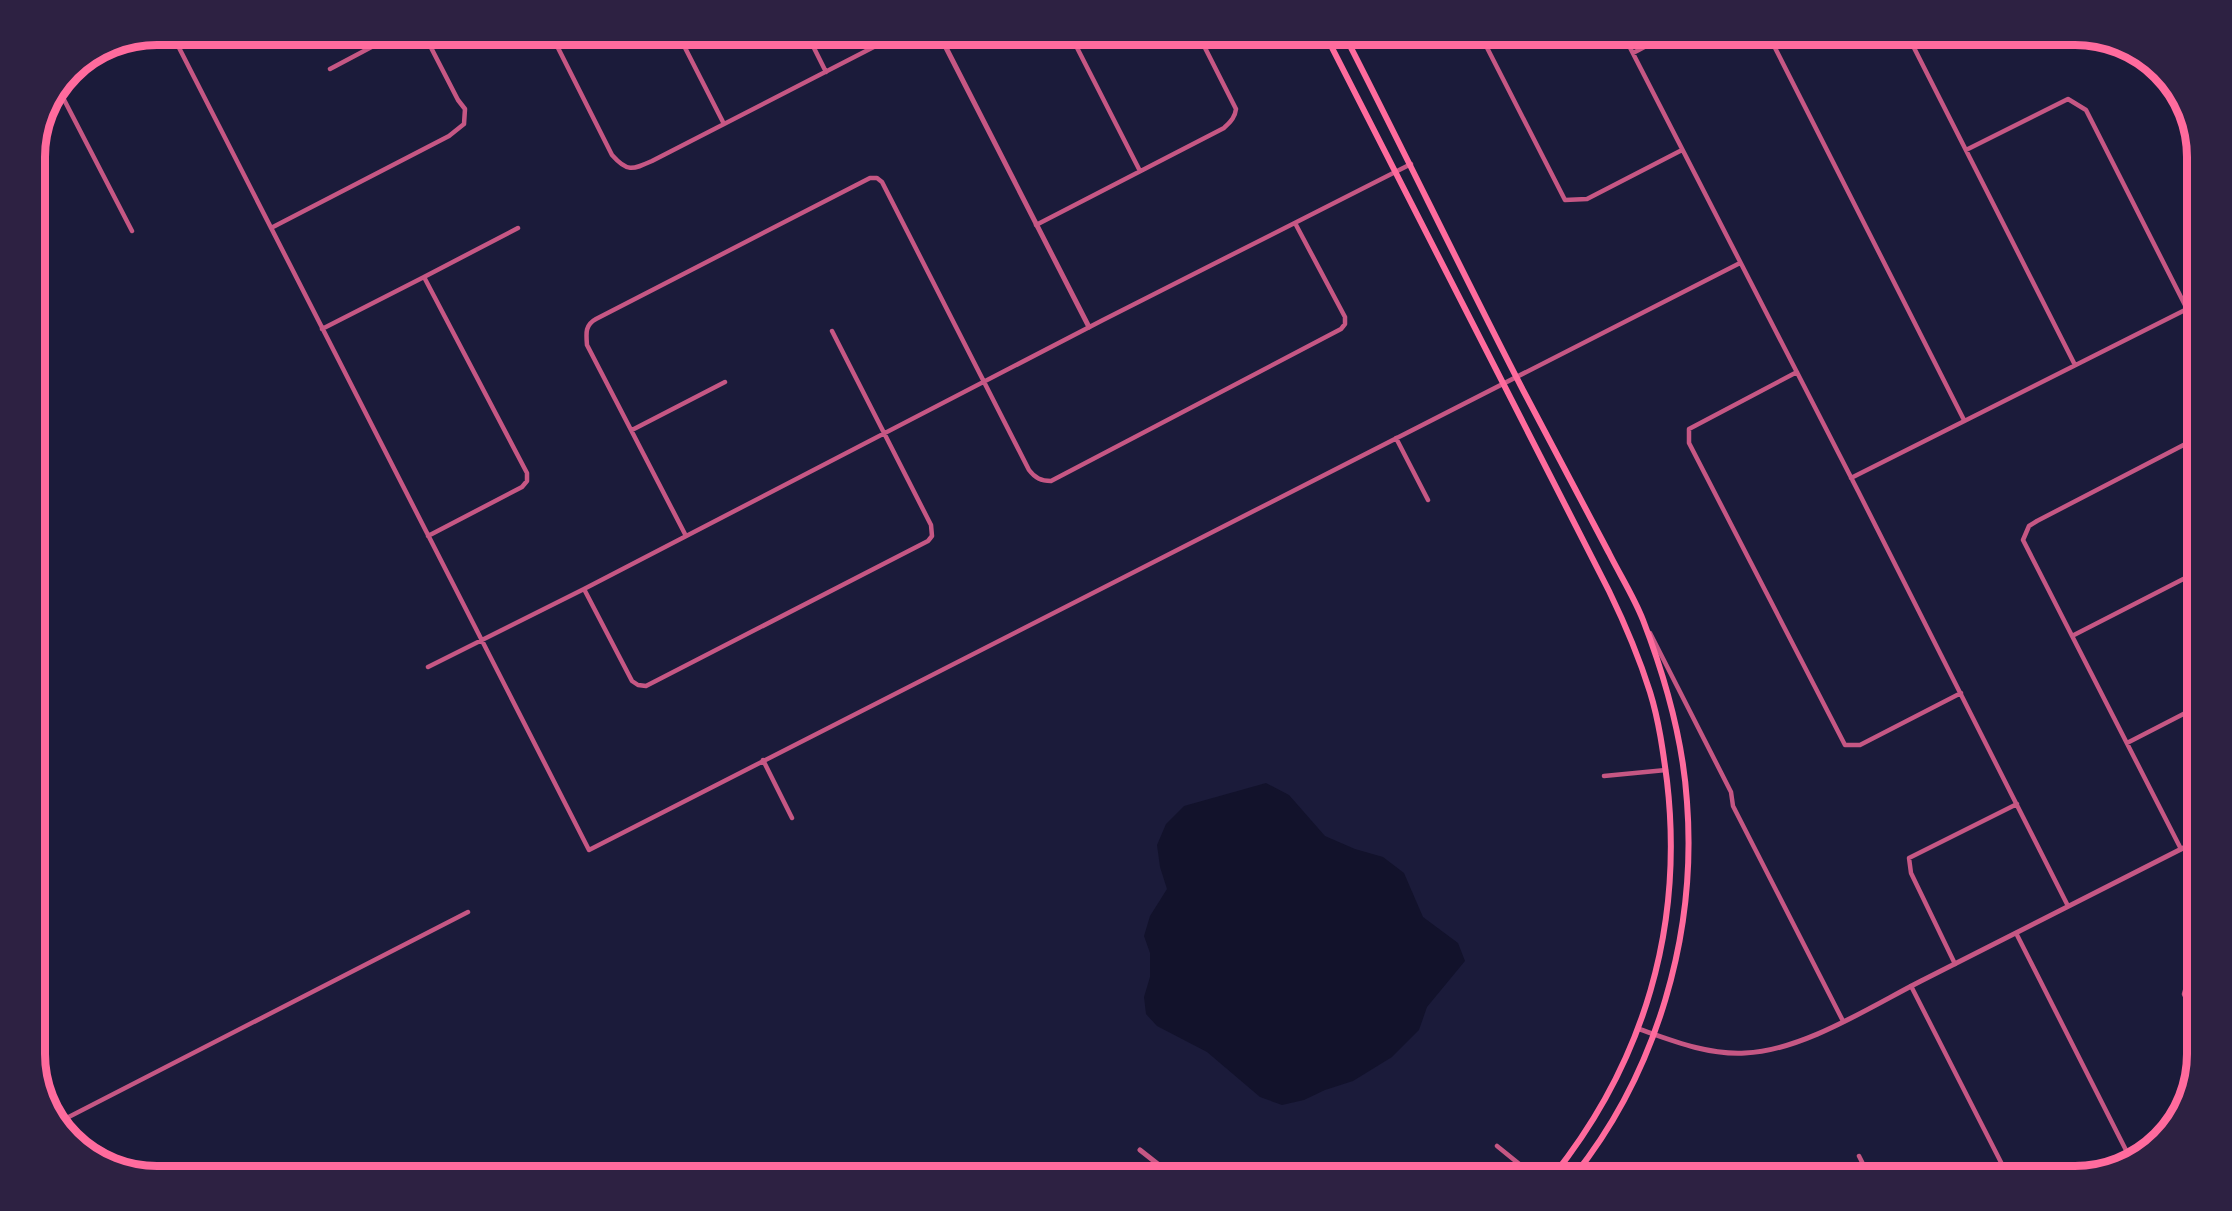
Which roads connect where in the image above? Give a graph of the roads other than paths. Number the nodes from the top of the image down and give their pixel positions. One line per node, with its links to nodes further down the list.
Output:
1 (178, 45): 30 (street)
2 (375, 45): 19 (street)
3 (430, 45): 30 (street)
4 (557, 45): 22 (street)
5 (684, 45): 22 (street)
6 (812, 45): 20 (street)
7 (878, 45): 20 (street)
8 (945, 45): 29 (street)
9 (1076, 45): 26 (street)
10 (1204, 45): 26 (street)
11 (1331, 45): 27 (main road)
12 (1350, 45): 25 (main road)
13 (1486, 45): 23 (street)
14 (1629, 45): 18 (street)
15 (1648, 45): 18 (street)
16 (1774, 45): 44 (street)
17 (1913, 45): 24 (street)
18 (1633, 53): 23 (street)
19 (330, 69)
20 (826, 72): 22 (street)
21 (63, 97): 32 (street)
22 (724, 124)
23 (1682, 150): 33 (street)
24 (1966, 150): 38 (street); 38 (street)
25 (1411, 164): 27 (street); 40 (main road)
26 (1140, 171): 29 (street)
27 (1395, 172): 28 (street); 43 (main road)
28 (1295, 223): 35 (street); 42 (street)
29 (1036, 225): 35 (street)
30 (271, 228): 36 (street)
31 (518, 228): 34 (street)
32 (132, 231)
33 (1740, 263): 39 (street); 40 (street)
34 (424, 277): 36 (street); 51 (street)
35 (1089, 327): 42 (street)
36 (322, 329): 51 (street)
37 (832, 331): 46 (street)
38 (2075, 365): 44 (street)
39 (1797, 372): 49 (street); 59 (street)
40 (1517, 377): 43 (street); 55 (main road)
41 (725, 382): 45 (street)
42 (984, 382): 45 (street); 46 (street)
43 (1504, 383): 47 (street); 63 (main road)
44 (1964, 420): 49 (street)
45 (633, 430): 52 (street)
46 (884, 433): 52 (street); 54 (street)
47 (1396, 438): 50 (street); 62 (street)
48 (2187, 443): 56 (street)
49 (1851, 478): 59 (street)
50 (1428, 500)
51 (428, 536): 57 (street)
52 (686, 536): 54 (street)
53 (2187, 577): 56 (street)
54 (584, 589): 57 (street)
55 (1642, 618): 76 (street); 78 (main road)
56 (2072, 636): 61 (street)
57 (481, 640): 58 (street); 62 (street)
58 (428, 667)
59 (1960, 693): 65 (street)
60 (2187, 712): 61 (street)
61 (2127, 743): 68 (street)
62 (763, 760): 66 (street)
63 (1666, 770): 64 (street); 77 (main road)
64 (1604, 776)
65 (2017, 804): 69 (street); 72 (street)
66 (792, 818)
67 (2187, 846): 68 (street)
68 (2181, 849): 69 (street)
69 (2068, 906): 71 (street)
70 (468, 912): 79 (street)
71 (2016, 933): 72 (street); 82 (street)
72 (1955, 964): 74 (street)
73 (2187, 983): 75 (street)
74 (1911, 986): 76 (street); 89 (street)
75 (2187, 1000)
76 (1843, 1021): 78 (street)
77 (1639, 1029): 78 (street); 86 (main road)
78 (1653, 1034): 87 (main road)
79 (66, 1118)
80 (1497, 1146): 85 (street)
81 (1140, 1150): 84 (street)
82 (2127, 1153)
83 (1859, 1156): 88 (street)
84 (1160, 1166)
85 (1522, 1166)
86 (1560, 1166)
87 (1582, 1166)
88 (1864, 1166)
89 (2003, 1166)

